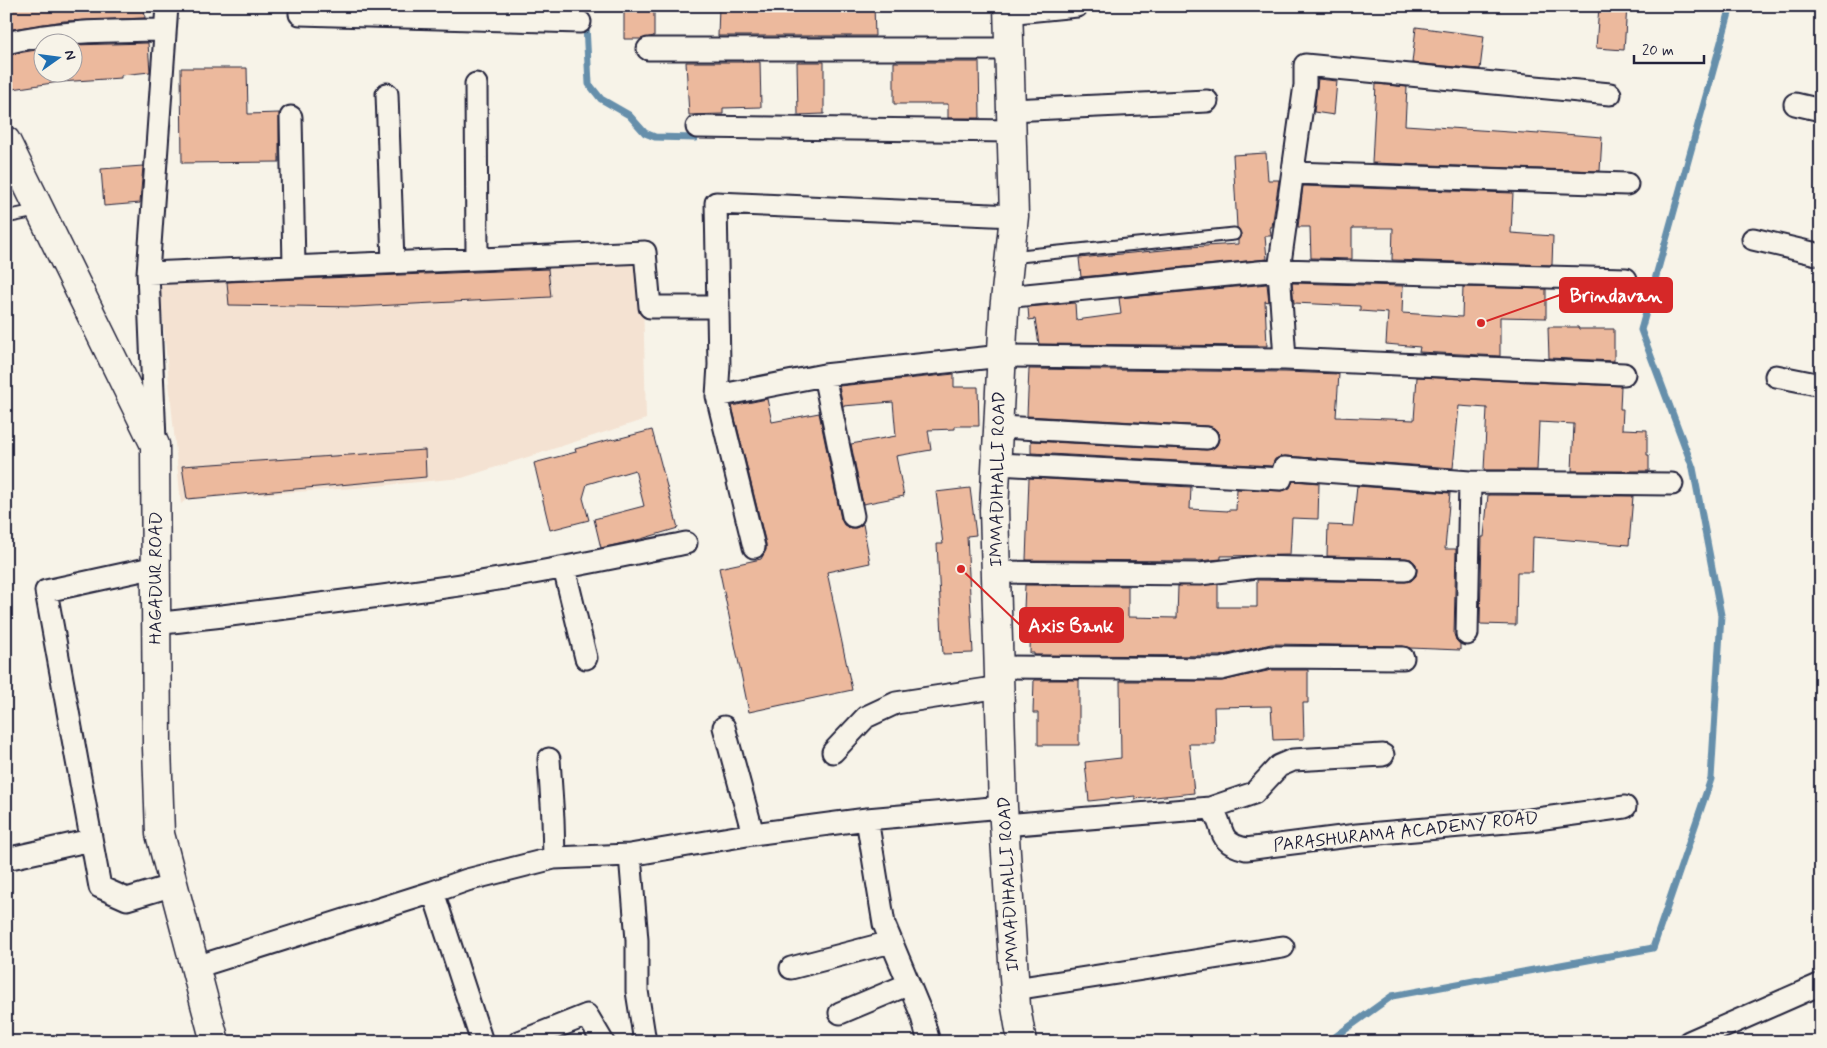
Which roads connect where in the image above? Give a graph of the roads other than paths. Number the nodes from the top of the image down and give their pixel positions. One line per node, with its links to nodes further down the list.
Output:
1 (167, 6): 6 (street)
2 (300, 6): 5 (street)
3 (1077, 6): 4 (street)
4 (1008, 10): 8 (street, IMMADIHALLI ROAD)
5 (580, 22)
6 (165, 30): 7 (street); 33 (street)
7 (6, 43)
8 (1009, 48): 9 (street); 17 (street, IMMADIHALLI ROAD)
9 (648, 49)
10 (476, 84): 29 (street)
11 (387, 94): 30 (street)
12 (1610, 94): 20 (street)
13 (1207, 100): 17 (street)
14 (1795, 104): 15 (street)
15 (1821, 110)
16 (290, 117): 31 (street)
17 (1011, 121): 18 (street); 23 (street, IMMADIHALLI ROAD)
18 (697, 126)
19 (6, 141): 22 (street, HAGADUR ROAD)
20 (1293, 173): 21 (street); 32 (street)
21 (1627, 184)
22 (40, 210): 24 (lane); 46 (street, HAGADUR ROAD)
23 (1014, 216): 28 (street, IMMADIHALLI ROAD); 36 (street)
24 (6, 217)
25 (1234, 234): 28 (lane)
26 (1753, 240): 27 (street)
27 (1821, 255)
28 (1010, 257): 35 (street, IMMADIHALLI ROAD)
29 (477, 258): 30 (street); 36 (street)
30 (393, 262): 31 (street)
31 (294, 266): 33 (street)
32 (1279, 270): 34 (street); 35 (street); 38 (street)
33 (148, 273): 46 (street)
34 (1626, 280)
35 (1005, 297): 37 (street, IMMADIHALLI ROAD)
36 (718, 307): 43 (street)
37 (1002, 356): 38 (street); 40 (street); 44 (street, IMMADIHALLI ROAD)
38 (1285, 359): 39 (street)
39 (1624, 374)
40 (824, 375): 43 (street); 50 (street)
41 (1776, 376): 42 (street)
42 (1821, 385)
43 (717, 396): 52 (street)
44 (999, 427): 45 (street); 47 (street, IMMADIHALLI ROAD)
45 (1207, 438)
46 (155, 446): 53 (street, HAGADUR ROAD)
47 (998, 464): 48 (street); 56 (street, IMMADIHALLI ROAD)
48 (1470, 482): 49 (street); 58 (street)
49 (1672, 484)
50 (853, 516)
51 (686, 543): 54 (street)
52 (754, 547)
53 (156, 567): 57 (street, HAGADUR ROAD); 71 (street)
54 (564, 568): 57 (street); 59 (street)
55 (1405, 570): 56 (street)
56 (996, 572): 61 (street, IMMADIHALLI ROAD)
57 (156, 624): 75 (street, HAGADUR ROAD)
58 (1467, 634)
59 (586, 658)
60 (1403, 658): 61 (street)
61 (999, 677): 63 (street); 68 (street, IMMADIHALLI ROAD)
62 (724, 727): 70 (street)
63 (833, 752)
64 (1383, 755): 67 (street)
65 (549, 759): 73 (street)
66 (1625, 807): 67 (street, PARASHURAMA ACADEMY ROAD)
67 (1210, 808): 68 (street)
68 (1004, 816): 69 (street); 83 (street, IMMADIHALLI ROAD)
69 (866, 819): 70 (street); 77 (street)
70 (753, 834): 72 (street)
71 (91, 840): 74 (street); 75 (street)
72 (630, 855): 73 (street); 89 (street)
73 (554, 858): 76 (street)
74 (6, 859)
75 (174, 885): 79 (street, HAGADUR ROAD)
76 (433, 892): 79 (street); 86 (street)
77 (891, 942): 80 (street); 81 (street)
78 (1283, 947): 83 (street)
79 (196, 967): 85 (street, HAGADUR ROAD)
80 (791, 968)
81 (909, 984): 84 (street); 90 (street)
82 (1821, 984): 92 (street)
83 (1015, 989): 91 (street, IMMADIHALLI ROAD)
84 (840, 1013)
85 (215, 1042)
86 (482, 1042)
87 (519, 1042): 88 (street)
88 (603, 1042)
89 (645, 1042)
90 (929, 1042)
91 (1022, 1042)
92 (1689, 1042)

